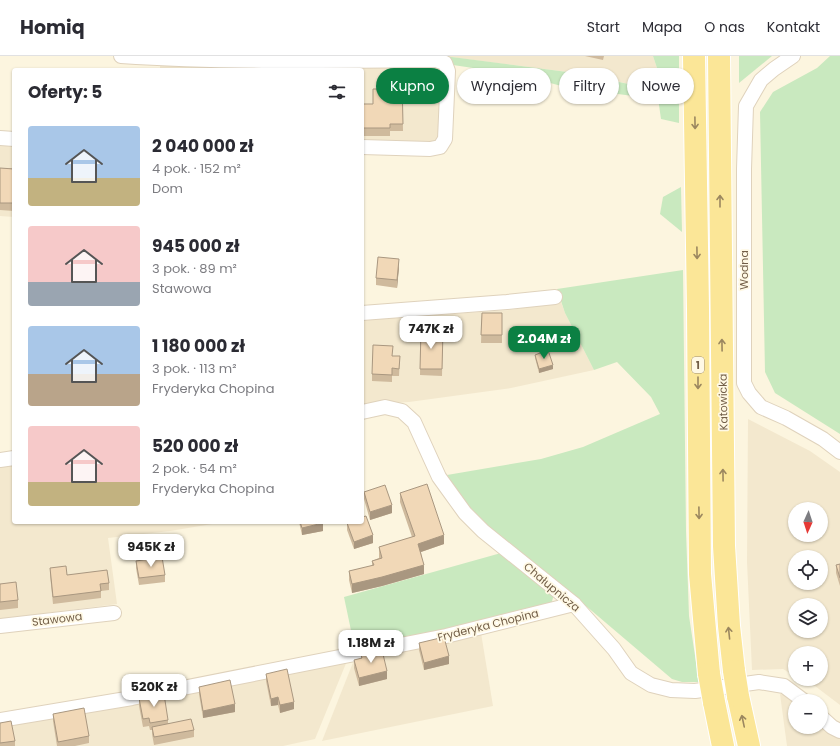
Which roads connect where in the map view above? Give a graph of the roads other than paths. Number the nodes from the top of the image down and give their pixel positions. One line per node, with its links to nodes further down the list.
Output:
1 (121, 56): 7 (street)
2 (694, 56): 21 (main road, 1, one-way to 21, bridge)
3 (719, 56): 22 (main road, Katowicka, one-way to 3, bridge)
4 (793, 56): 11 (street, Wodna)
5 (0, 138): 6 (street)
6 (12, 139)
7 (364, 147)
8 (555, 296): 9 (street)
9 (364, 313)
10 (364, 412): 14 (street, Chałupnicza)
11 (840, 452)
12 (12, 458): 13 (street)
13 (0, 460)
14 (574, 604): 17 (street, Chałupnicza); 18 (street, Fryderyka Chopina)
15 (114, 612): 16 (street, Stawowa)
16 (0, 626)
17 (795, 694)
18 (0, 720)
19 (828, 723): 20 (street)
20 (840, 730)
21 (723, 746)
22 (749, 746)

